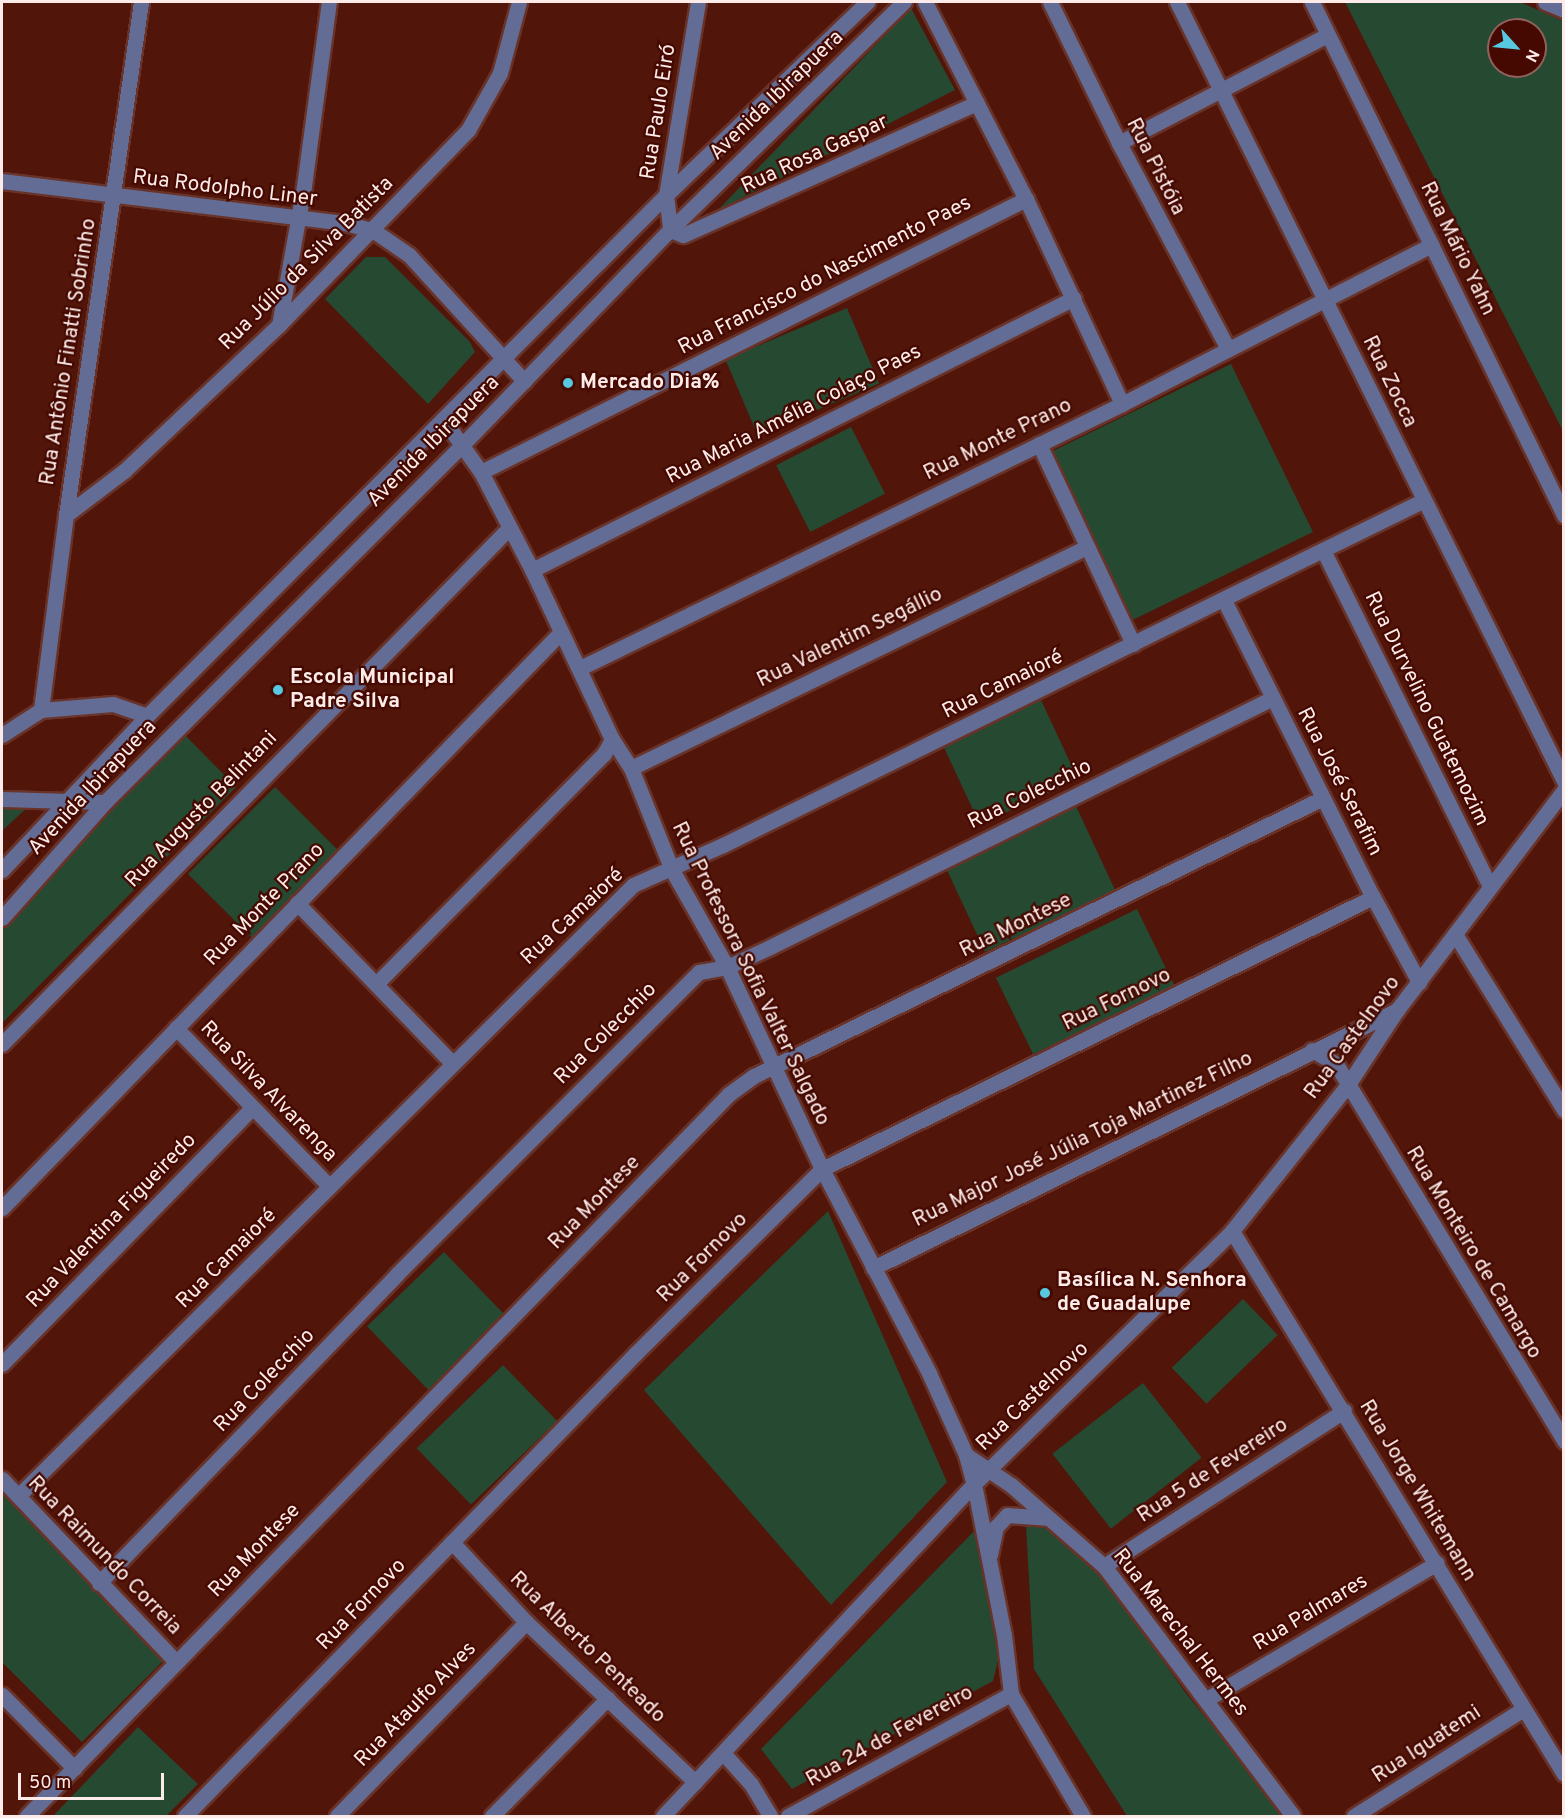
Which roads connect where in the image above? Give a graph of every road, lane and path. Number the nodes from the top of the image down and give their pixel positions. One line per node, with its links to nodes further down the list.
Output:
1 (141, 2): 19 (street, Rua Antônio Finatti Sobrinho)
2 (329, 2): 21 (street)
3 (519, 2): 23 (street, Rua Júlio da Silva Batista)
4 (698, 2): 18 (street, Rua Paulo Eiró)
5 (867, 2): 18 (street, Avenida Ibirapuera)
6 (904, 2): 22 (street, Avenida Ibirapuera)
7 (926, 2): 15 (street)
8 (1050, 2): 16 (street, Rua Pistóia)
9 (1177, 2): 14 (street, Rua Zocca)
10 (1312, 2): 13 (street, Rua Mário Yahn)
11 (1545, 2): 12 (street)
12 (1563, 10)
13 (1327, 35): 14 (street); 24 (street, Rua Mário Yahn)
14 (1220, 92): 16 (street); 26 (street, Rua Zocca)
15 (977, 103): 20 (street); 22 (street, Rua Rosa Gaspar)
16 (1119, 143): 28 (street, Rua Pistóia)
17 (2, 181): 19 (street, Rua Rodolpho Liner)
18 (666, 195): 22 (street, Rua Paulo Eiró); 29 (street, Avenida Ibirapuera)
19 (114, 197): 21 (street, Rua Rodolpho Liner); 37 (street, Rua Antônio Finatti Sobrinho)
20 (1026, 199): 25 (street); 35 (street, Rua Francisco do Nascimento Paes)
21 (298, 219): 23 (street, Rua Rodolpho Liner); 27 (street)
22 (670, 230): 30 (street, Avenida Ibirapuera)
23 (374, 231): 27 (street, Rua Júlio da Silva Batista); 29 (street, Rua Rodolpho Liner)
24 (1432, 245): 26 (street, Rua Monte Prano); 38 (street, Rua Mário Yahn)
25 (1074, 298): 31 (street); 42 (street, Rua Maria Amélia Colaço Paes)
26 (1325, 301): 28 (street, Rua Monte Prano); 36 (street, Rua Zocca)
27 (279, 325): 37 (street, Rua Júlio da Silva Batista)
28 (1228, 349): 31 (street, Rua Monte Prano)
29 (504, 357): 30 (street, Rua Rodolpho Liner); 32 (street, Avenida Ibirapuera)
30 (524, 381): 33 (street, Avenida Ibirapuera)
31 (1122, 404): 34 (street, Rua Monte Prano)
32 (443, 419): 33 (street, Rua Professora Sofia Valter Salgado); 49 (street, Avenida Ibirapuera)
33 (463, 444): 35 (street, Rua Professora Sofia Valter Salgado); 58 (street, Avenida Ibirapuera)
34 (1040, 444): 40 (street); 46 (street, Rua Monte Prano)
35 (481, 472): 39 (street, Rua Professora Sofia Valter Salgado)
36 (1424, 500): 41 (street, Rua Camaioré); 53 (street, Rua Zocca)
37 (66, 515): 48 (street, Rua Antônio Finatti Sobrinho)
38 (1563, 515)
39 (509, 528): 42 (street, Rua Professora Sofia Valter Salgado); 71 (street, Rua Augusto Belintani)
40 (1087, 547): 45 (street); 52 (street, Rua Valentim Segállio)
41 (1323, 550): 43 (street, Rua Camaioré); 61 (street, Rua Durvelino Guatemozim)
42 (532, 570): 44 (street, Rua Professora Sofia Valter Salgado)
43 (1224, 600): 45 (street, Rua Camaioré); 47 (street, Rua José Serafim)
44 (560, 633): 46 (street, Rua Professora Sofia Valter Salgado); 63 (street, Rua Monte Prano)
45 (1133, 644): 60 (street, Rua Camaioré)
46 (580, 668): 51 (street, Rua Professora Sofia Valter Salgado)
47 (1273, 698): 55 (street, Rua José Serafim); 66 (street, Rua Colecchio)
48 (41, 710): 49 (street); 50 (street)
49 (147, 716): 57 (street, Avenida Ibirapuera)
50 (2, 735)
51 (612, 739): 52 (street, Rua Professora Sofia Valter Salgado); 68 (street)
52 (631, 768): 60 (street, Rua Professora Sofia Valter Salgado)
53 (1563, 781)
54 (1563, 790): 61 (street, Rua Castelnovo)
55 (1323, 798): 62 (street, Rua José Serafim); 74 (street, Rua Montese)
56 (2, 799): 57 (street)
57 (63, 802): 58 (street); 59 (street, Avenida Ibirapuera)
58 (105, 802): 64 (street, Avenida Ibirapuera)
59 (2, 870)
60 (672, 870): 66 (street, Rua Professora Sofia Valter Salgado); 73 (street, Rua Camaioré)
61 (1491, 887): 65 (street, Rua Castelnovo)
62 (1373, 897): 67 (street, Rua José Serafim); 78 (street, Rua Fornovo)
63 (297, 903): 68 (street); 70 (street, Rua Monte Prano)
64 (2, 918)
65 (1455, 934): 67 (street, Rua Castelnovo); 77 (street)
66 (727, 967): 74 (street, Rua Professora Sofia Valter Salgado); 96 (street, Rua Colecchio)
67 (1419, 982): 69 (street, Rua Castelnovo)
68 (376, 984): 73 (street)
69 (1397, 1010): 72 (street, Rua Major José Júlia Toja Martinez Filho); 75 (street, Rua Castelnovo)
70 (176, 1028): 76 (street, Rua Silva Alvarenga); 80 (street, Rua Monte Prano)
71 (2, 1044)
72 (1312, 1050): 75 (street); 82 (street, Rua Major José Júlia Toja Martinez Filho)
73 (451, 1062): 79 (street, Rua Camaioré)
74 (774, 1069): 78 (street, Rua Professora Sofia Valter Salgado); 98 (street, Rua Montese)
75 (1347, 1086): 81 (street, Rua Castelnovo); 85 (street, Rua Monteiro de Camargo)
76 (252, 1108): 79 (street, Rua Silva Alvarenga); 83 (street, Rua Valentina Figueiredo)
77 (1563, 1110)
78 (822, 1169): 82 (street, Rua Professora Sofia Valter Salgado); 92 (street, Rua Fornovo)
79 (330, 1186): 90 (street, Rua Camaioré)
80 (2, 1208)
81 (1232, 1231): 84 (street, Rua Jorge Whitemann); 87 (street, Rua Castelnovo)
82 (873, 1268): 86 (street, Rua Professora Sofia Valter Salgado)
83 (2, 1364)
84 (1344, 1411): 94 (street, Rua Jorge Whitemann); 95 (street, Rua 5 de Fevereiro)
85 (1563, 1441)
86 (966, 1455): 87 (street); 89 (street, Rua Professora Sofia Valter Salgado)
87 (989, 1469): 89 (street, Rua Castelnovo); 91 (street, Rua Marechal Hermes)
88 (2, 1479): 90 (street, Rua Raimundo Correia)
89 (974, 1484): 93 (street); 104 (street, Rua Castelnovo)
90 (18, 1496): 96 (street, Rua Raimundo Correia)
91 (1046, 1518): 93 (street); 95 (street, Rua Marechal Hermes)
92 (452, 1542): 97 (street, Rua Alberto Penteado); 109 (street, Rua Fornovo)
93 (989, 1562): 99 (street)
94 (1437, 1563): 102 (street, Rua Palmares); 103 (street, Rua Jorge Whitemann)
95 (1104, 1566): 102 (street, Rua Marechal Hermes)
96 (99, 1583): 98 (street, Rua Raimundo Correia)
97 (526, 1622): 101 (street, Rua Alberto Penteado); 110 (street, Rua Ataulfo Alves)
98 (176, 1662): 105 (street, Rua Montese)
99 (1011, 1694): 114 (street, Rua 24 de Fevereiro); 115 (street)
100 (2, 1695): 105 (street)
101 (608, 1698): 107 (street, Rua Alberto Penteado); 111 (street)
102 (1207, 1699): 116 (street, Rua Marechal Hermes)
103 (1523, 1709): 106 (street, Rua Jorge Whitemann); 117 (street, Rua Iguatemi)
104 (724, 1754): 107 (street, Rua Castelnovo); 113 (street)
105 (74, 1768): 108 (street, Rua Montese)
106 (1563, 1774)
107 (695, 1782): 112 (street, Rua Castelnovo)
108 (27, 1816)
109 (185, 1816)
110 (337, 1816)
111 (492, 1816)
112 (663, 1816)
113 (770, 1816)
114 (788, 1816)
115 (1083, 1816)
116 (1293, 1816)
117 (1354, 1816)

